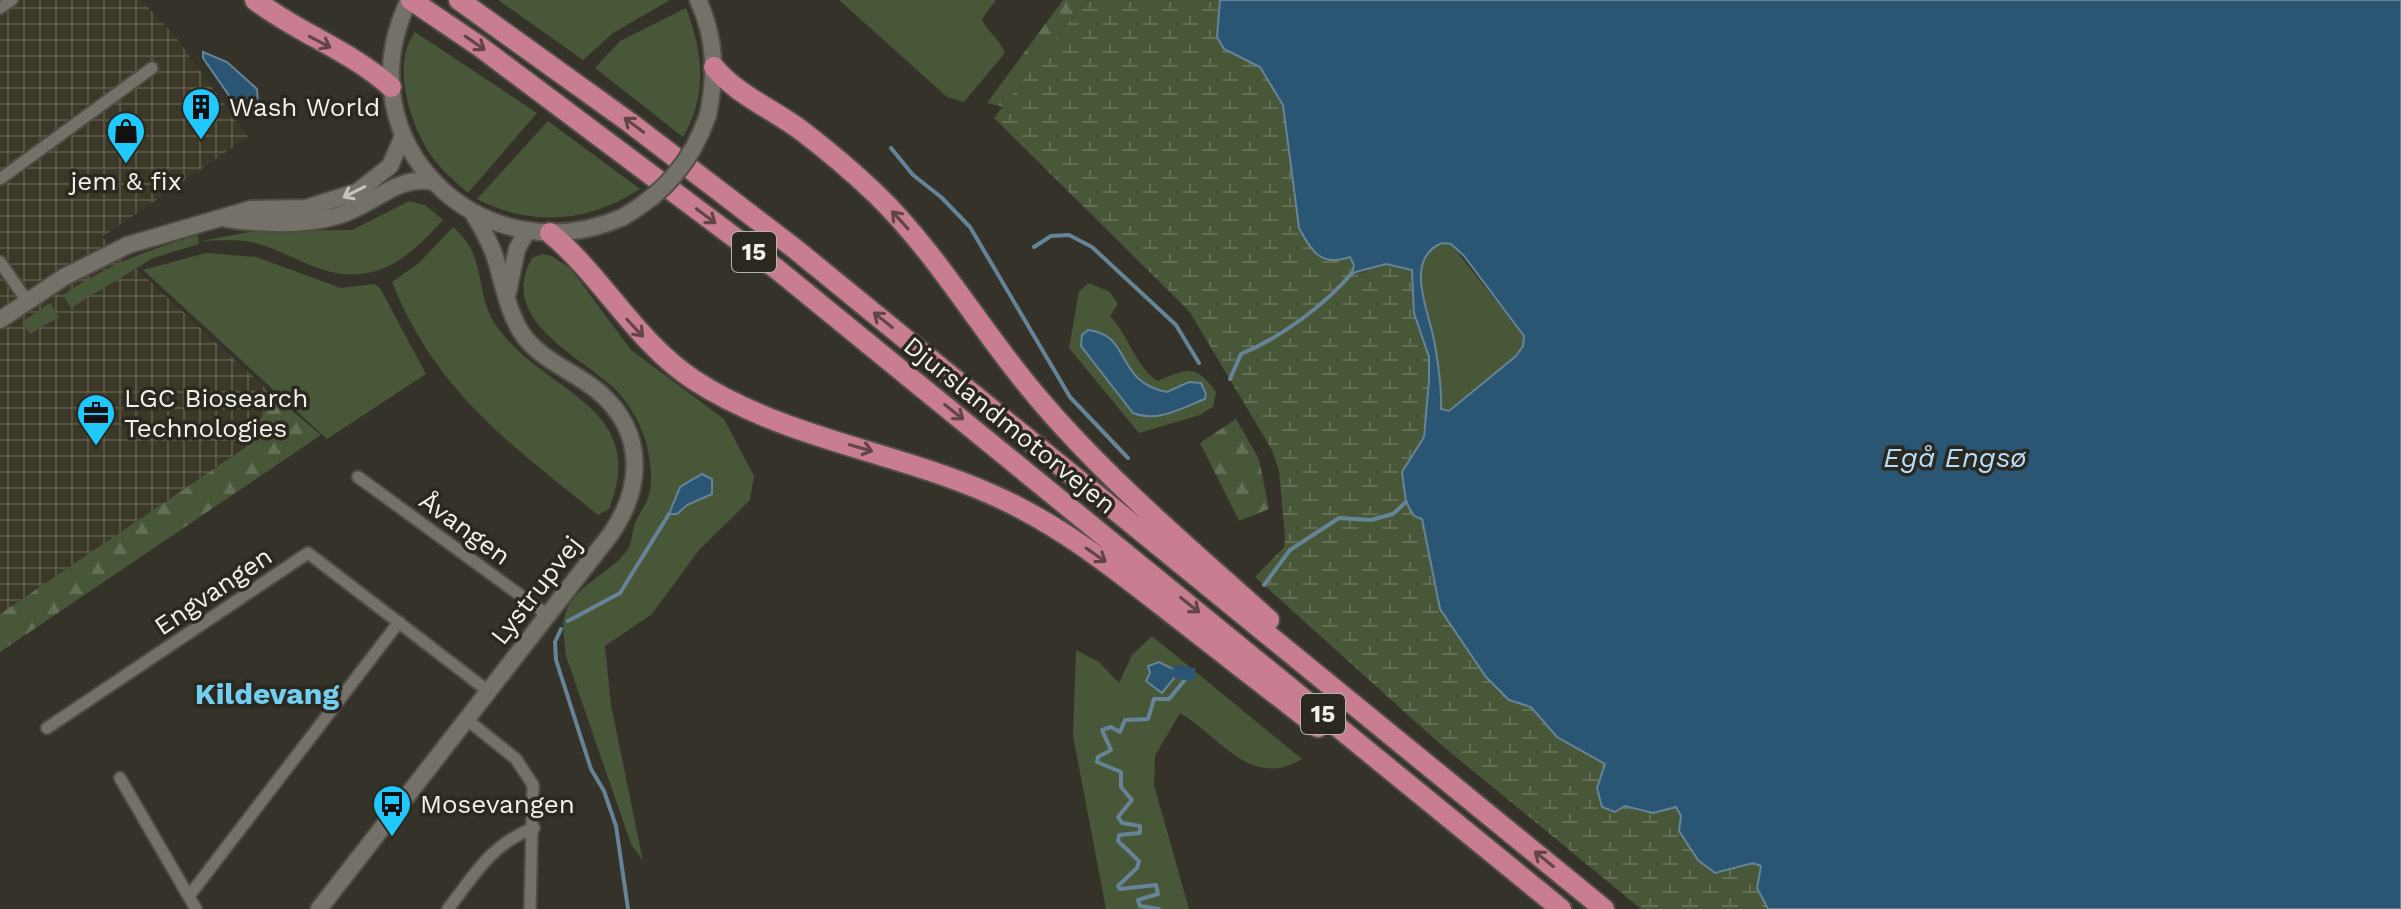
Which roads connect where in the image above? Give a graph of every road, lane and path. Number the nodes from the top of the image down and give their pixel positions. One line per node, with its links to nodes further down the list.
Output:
1 (12, 0): 6 (street)
2 (255, 0): 9 (highway, one-way to 9)
3 (410, 0): 9 (street); 36 (highway, Djurslandmotorvejen / 15, one-way to 36)
4 (459, 0): 27 (highway, Djurslandmotorvejen / 15, one-way to 4)
5 (698, 0): 7 (street)
6 (0, 8)
7 (714, 67): 16 (street, bridge); 27 (highway, one-way to 7)
8 (152, 68): 11 (street)
9 (391, 87): 10 (street)
10 (403, 136): 12 (street); 14 (street, one-way to 14)
11 (0, 179)
12 (433, 182): 13 (street); 14 (street)
13 (473, 213): 15 (street); 18 (street, Lystrupvej)
14 (221, 218): 19 (street)
15 (527, 231): 16 (street); 18 (street)
16 (550, 233): 35 (highway, one-way to 35)
17 (0, 262): 19 (street)
18 (507, 298): 22 (street, Lystrupvej)
19 (27, 301): 20 (street)
20 (0, 320)
21 (358, 477): 22 (street, Åvangen)
22 (546, 614): 24 (street, Lystrupvej)
23 (399, 622): 24 (street, Engvangen); 26 (street, Engvangen); 30 (street)
24 (488, 691): 25 (street, Lystrupvej)
25 (466, 719): 29 (street); 32 (street, Lystrupvej)
26 (47, 728)
27 (1434, 771): 37 (highway, Djurslandmotorvejen / 15, one-way to 27)
28 (120, 778): 30 (street)
29 (534, 828): 33 (street); 34 (street)
30 (189, 896): 31 (street)
31 (196, 909)
32 (319, 909)
33 (448, 909)
34 (530, 909)
35 (1552, 909)
36 (1561, 909)
37 (1604, 909)

